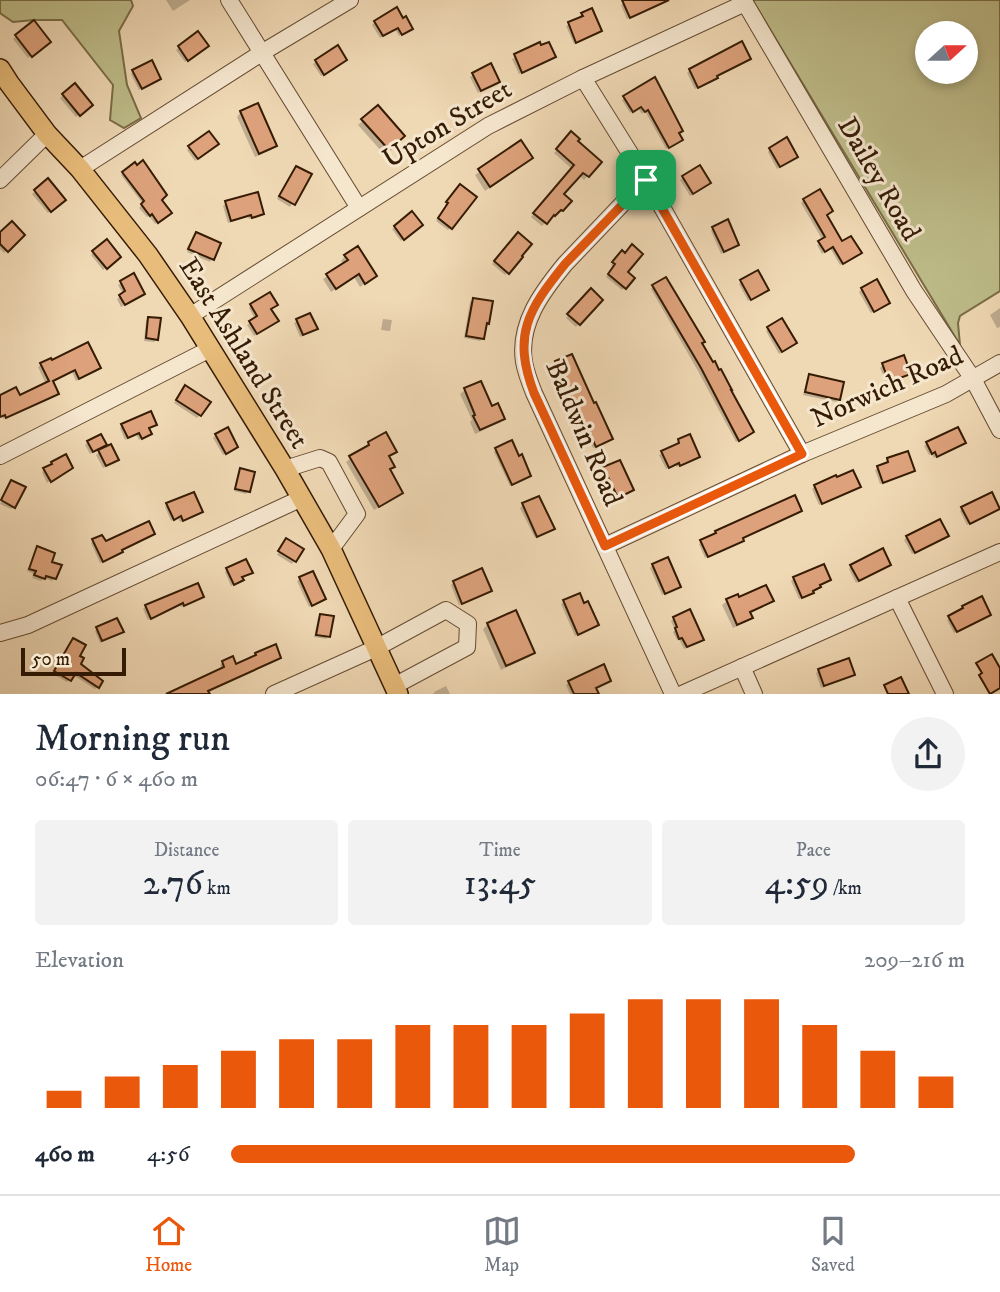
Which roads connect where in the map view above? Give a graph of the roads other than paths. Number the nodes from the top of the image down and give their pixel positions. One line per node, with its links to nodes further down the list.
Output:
1 (229, 0): 4 (street)
2 (350, 0): 4 (street)
3 (745, 3): 6 (street, Upton Street); 15 (street, Dailey Road)
4 (262, 52): 8 (street); 11 (street)
5 (0, 69): 7 (main road, East Ashland Street)
6 (583, 78): 10 (street); 11 (street, Upton Street)
7 (47, 134): 8 (main road, East Ashland Street); 9 (street)
8 (80, 169): 12 (main road, East Ashland Street)
9 (0, 180)
10 (646, 180): 17 (street); 21 (street, Baldwin Road)
11 (359, 208): 12 (street, Upton Street)
12 (190, 316): 13 (main road, East Ashland Street)
13 (210, 349): 18 (street); 19 (main road, East Ashland Street)
14 (1000, 363): 15 (street, Norwich Road)
15 (973, 379): 16 (street, Dailey Road); 17 (street, Norwich Road)
16 (1000, 430)
17 (802, 454): 21 (street, Norwich Road)
18 (0, 456)
19 (285, 469): 20 (main road, East Ashland Street); 22 (street)
20 (302, 498): 22 (main road, East Ashland Street); 25 (street)
21 (605, 546): 30 (street, Baldwin Road)
22 (331, 549): 26 (main road, East Ashland Street)
23 (1000, 552): 24 (street)
24 (897, 598): 27 (street); 33 (street)
25 (0, 633)
26 (376, 648): 28 (main road, East Ashland Street); 28 (street); 29 (street)
27 (742, 667): 31 (street); 32 (street)
28 (396, 690)
29 (274, 694)
30 (673, 694)
31 (682, 694)
32 (754, 694)
33 (945, 694)

